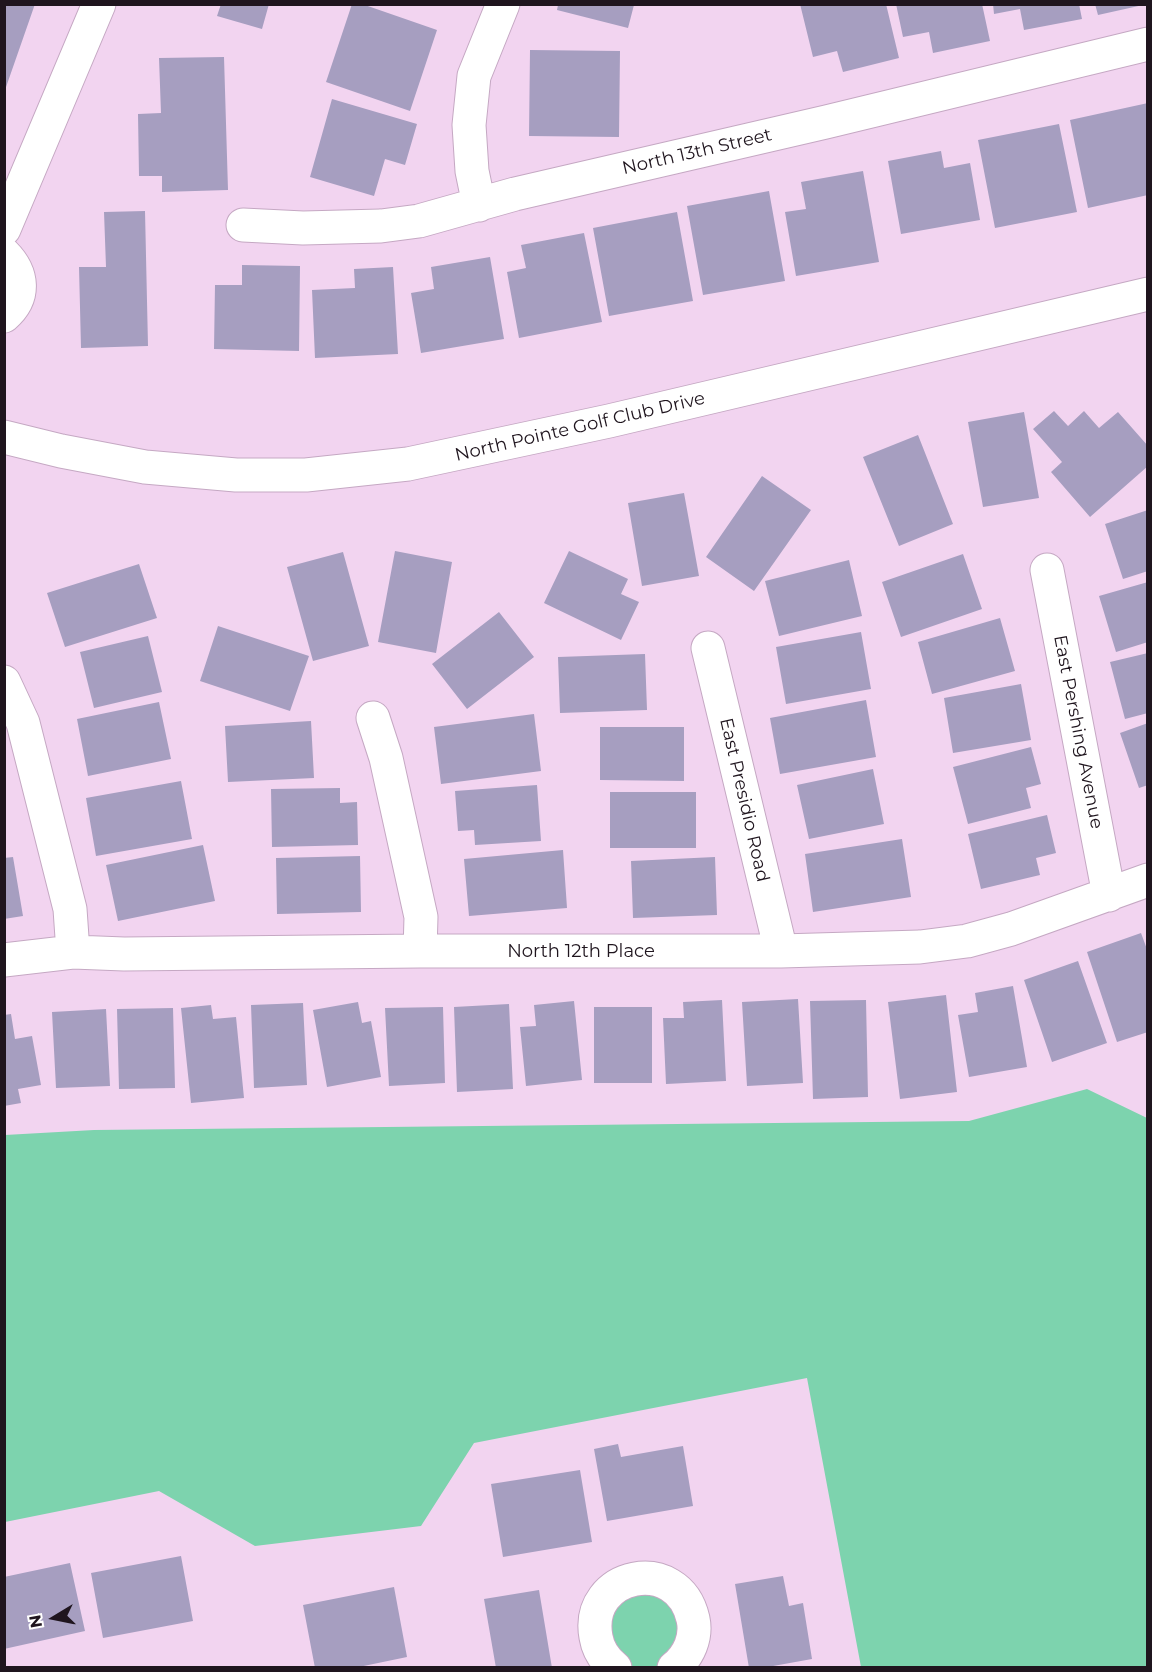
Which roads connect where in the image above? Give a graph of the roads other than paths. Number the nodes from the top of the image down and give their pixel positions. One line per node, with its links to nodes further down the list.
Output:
1 (99, 4): 6 (street)
2 (503, 4): 4 (street)
3 (1148, 44): 4 (street, North 13th Street)
4 (479, 205): 5 (street, North 13th Street)
5 (243, 225)
6 (4, 229)
7 (4, 254): 9 (street)
8 (1148, 294): 10 (street, North Pointe Golf Club Drive)
9 (4, 316)
10 (4, 437)
11 (1047, 570): 16 (street, East Pershing Avenue)
12 (708, 648): 18 (street, East Presidio Road)
13 (4, 682): 19 (street)
14 (373, 718): 17 (street)
15 (1148, 880): 16 (street, North 12th Place)
16 (1109, 894): 18 (street, North 12th Place)
17 (420, 951): 18 (street, North 12th Place); 19 (street, North 12th Place)
18 (781, 951)
19 (73, 952): 20 (street, North 12th Place)
20 (4, 960)
21 (677, 1667): 22 (street)
22 (615, 1668)

